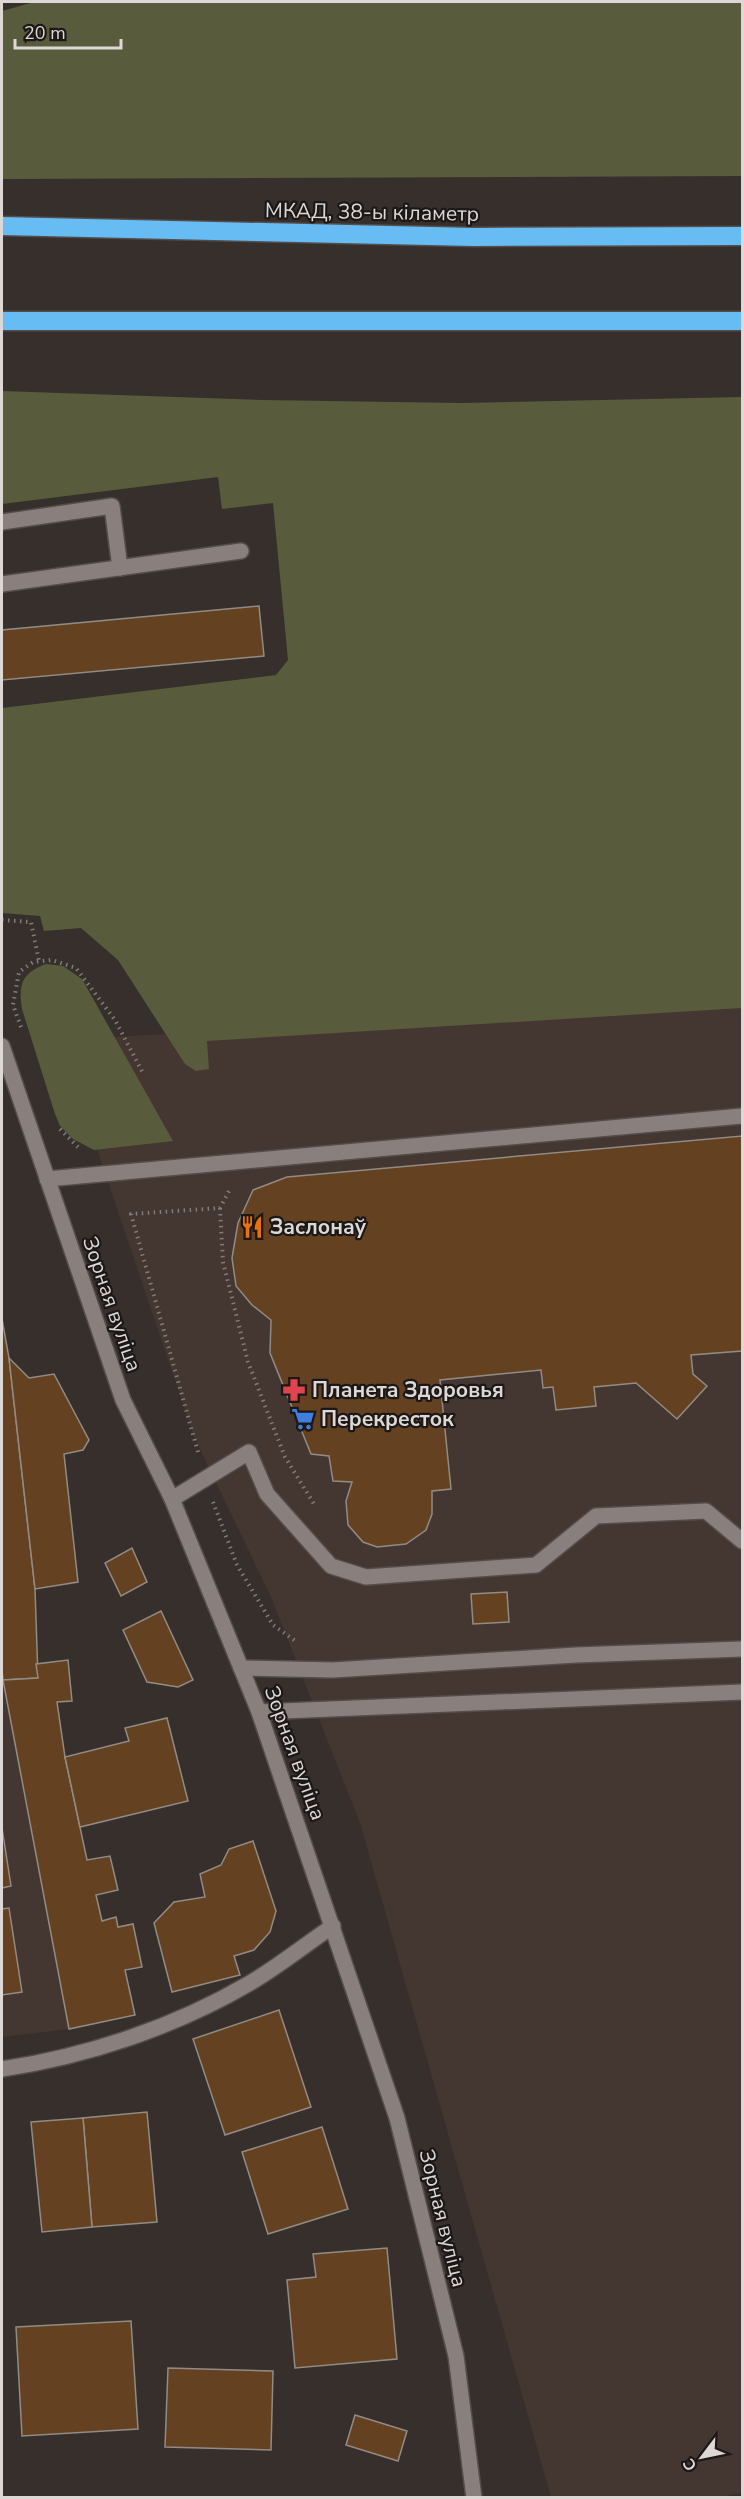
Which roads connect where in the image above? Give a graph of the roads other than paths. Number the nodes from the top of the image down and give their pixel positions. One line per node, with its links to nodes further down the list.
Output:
1 (2, 226): 2 (highway, МКАД, 38-ы кіламетр)
2 (742, 236)
3 (2, 321): 4 (highway)
4 (742, 321)
5 (2, 522): 7 (street)
6 (241, 551): 7 (street)
7 (120, 568): 8 (street)
8 (2, 584)
9 (2, 1046): 11 (street, Зорная вуліца)
10 (742, 1116): 11 (street)
11 (47, 1179): 12 (street, Зорная вуліца)
12 (172, 1499): 13 (street); 15 (street, Зорная вуліца)
13 (742, 1541)
14 (742, 1649): 15 (street)
15 (241, 1668): 17 (street, Зорная вуліца)
16 (742, 1692): 17 (street)
17 (259, 1712): 18 (street, Зорная вуліца)
18 (333, 1926): 19 (street); 20 (street, Зорная вуліца)
19 (2, 2069)
20 (474, 2498)

